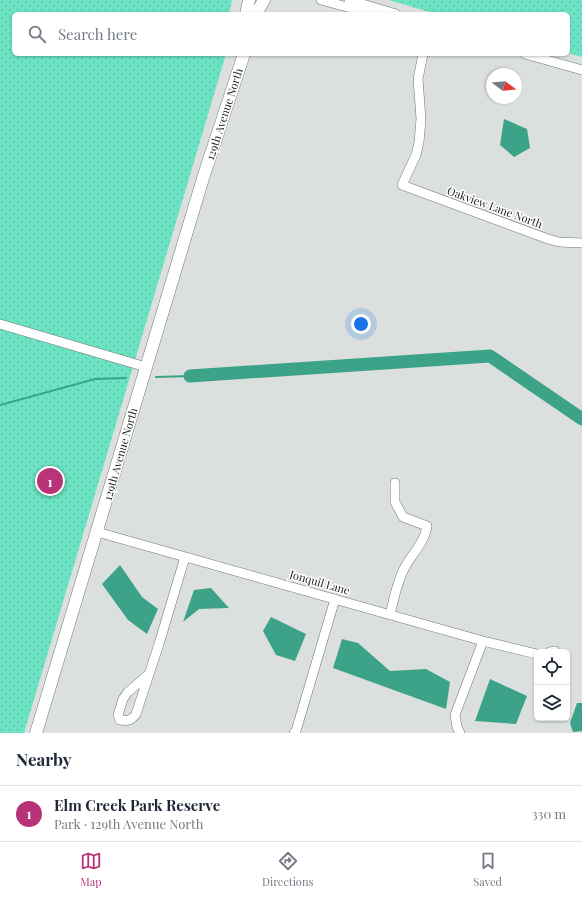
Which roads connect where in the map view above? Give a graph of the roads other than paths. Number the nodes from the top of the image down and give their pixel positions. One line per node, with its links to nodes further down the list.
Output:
1 (249, 0): 5 (main road)
2 (264, 0): 6 (main road)
3 (321, 0): 7 (street)
4 (349, 0): 8 (street)
5 (246, 12)
6 (257, 12)
7 (366, 12)
8 (389, 12)
9 (235, 56): 14 (main road, 129th Avenue North)
10 (243, 56): 14 (main road, 129th Avenue North)
11 (423, 56): 15 (street, Oakview Lane North)
12 (532, 56): 13 (street)
13 (582, 70)
14 (204, 174): 17 (main road, 129th Avenue North)
15 (582, 243)
16 (0, 324): 17 (street)
17 (146, 367): 19 (main road, 129th Avenue North)
18 (396, 483): 22 (street)
19 (97, 532): 20 (street, Jonquil Lane); 26 (main road, 129th Avenue North)
20 (185, 557): 21 (street, Jonquil Lane); 25 (street)
21 (335, 599): 22 (street, Jonquil Lane); 27 (street)
22 (390, 615): 23 (street, Jonquil Lane)
23 (483, 641): 24 (street, Jonquil Lane); 28 (street)
24 (534, 653)
25 (148, 676): 25 (street)
26 (36, 733)
27 (294, 733)
28 (460, 733)

